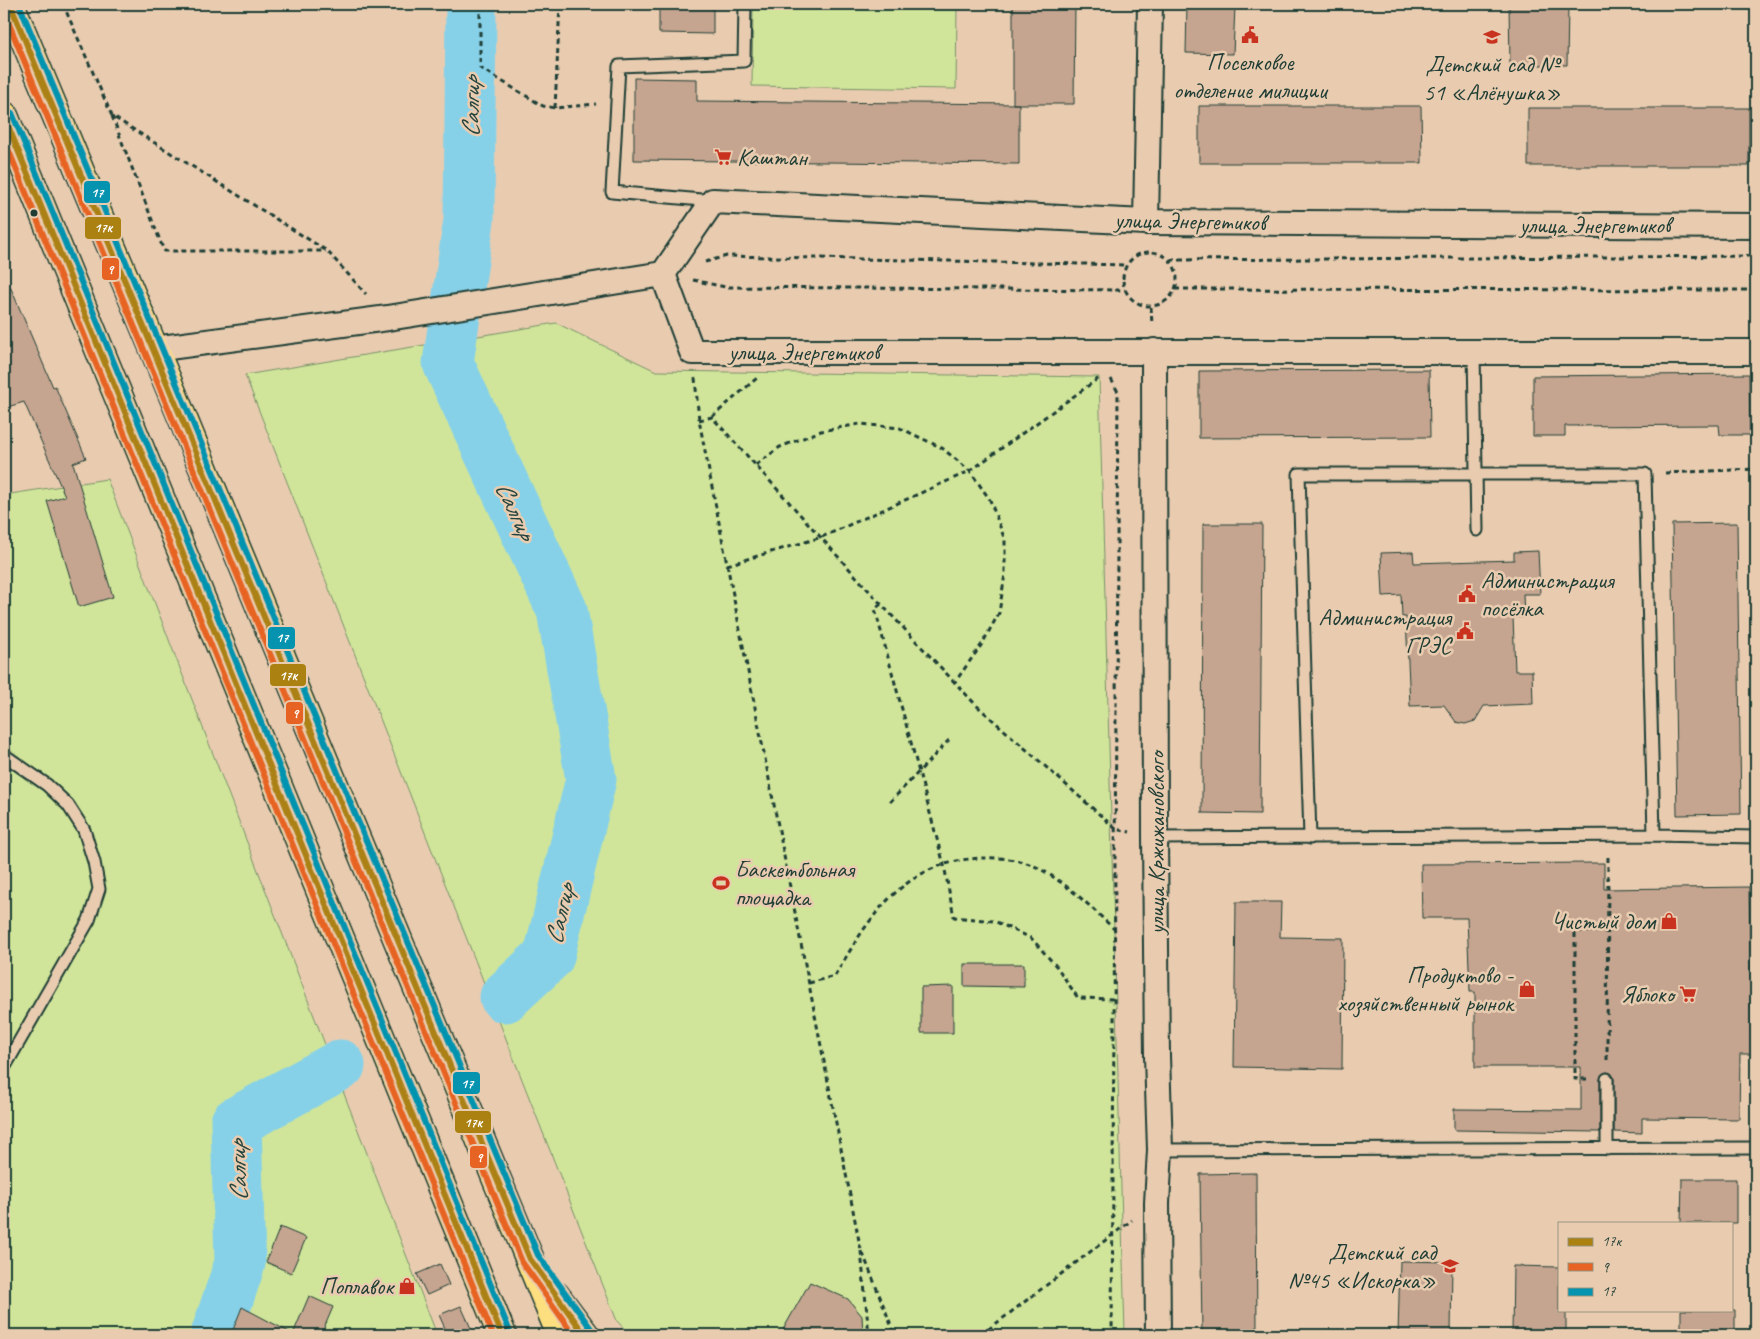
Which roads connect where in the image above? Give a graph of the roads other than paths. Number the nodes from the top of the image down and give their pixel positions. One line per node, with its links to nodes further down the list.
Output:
1 (10, 4): 9 (main road)
2 (745, 4): 5 (lane)
3 (1150, 4): 6 (street)
4 (4, 116): 26 (main road)
5 (714, 201): 6 (street, улица Энергетиков); 8 (street)
6 (1146, 222): 7 (street, улица Энергетиков)
7 (1756, 226)
8 (663, 274): 9 (street); 10 (street, улица Энергетиков)
9 (154, 349): 25 (main road)
10 (1154, 351): 11 (street, улица Энергетиков); 18 (street, улица Кржижановского)
11 (1474, 351): 12 (street, улица Энергетиков); 13 (lane)
12 (1756, 352)
13 (1476, 474): 14 (lane); 16 (lane); 19 (lane)
14 (1477, 530)
15 (4, 755): 20 (lane)
16 (1654, 835): 17 (lane); 19 (lane)
17 (1756, 837)
18 (1154, 838): 19 (lane); 24 (street, улица Кржижановского)
19 (1310, 838)
20 (4, 1068)
21 (1607, 1079): 23 (lane)
22 (1756, 1148): 23 (lane)
23 (1607, 1149): 24 (lane)
24 (1160, 1150): 29 (street, улица Кржижановского)
25 (530, 1259): 27 (main road); 28 (main road)
26 (502, 1335)
27 (561, 1335)
28 (585, 1335)
29 (1158, 1335)

